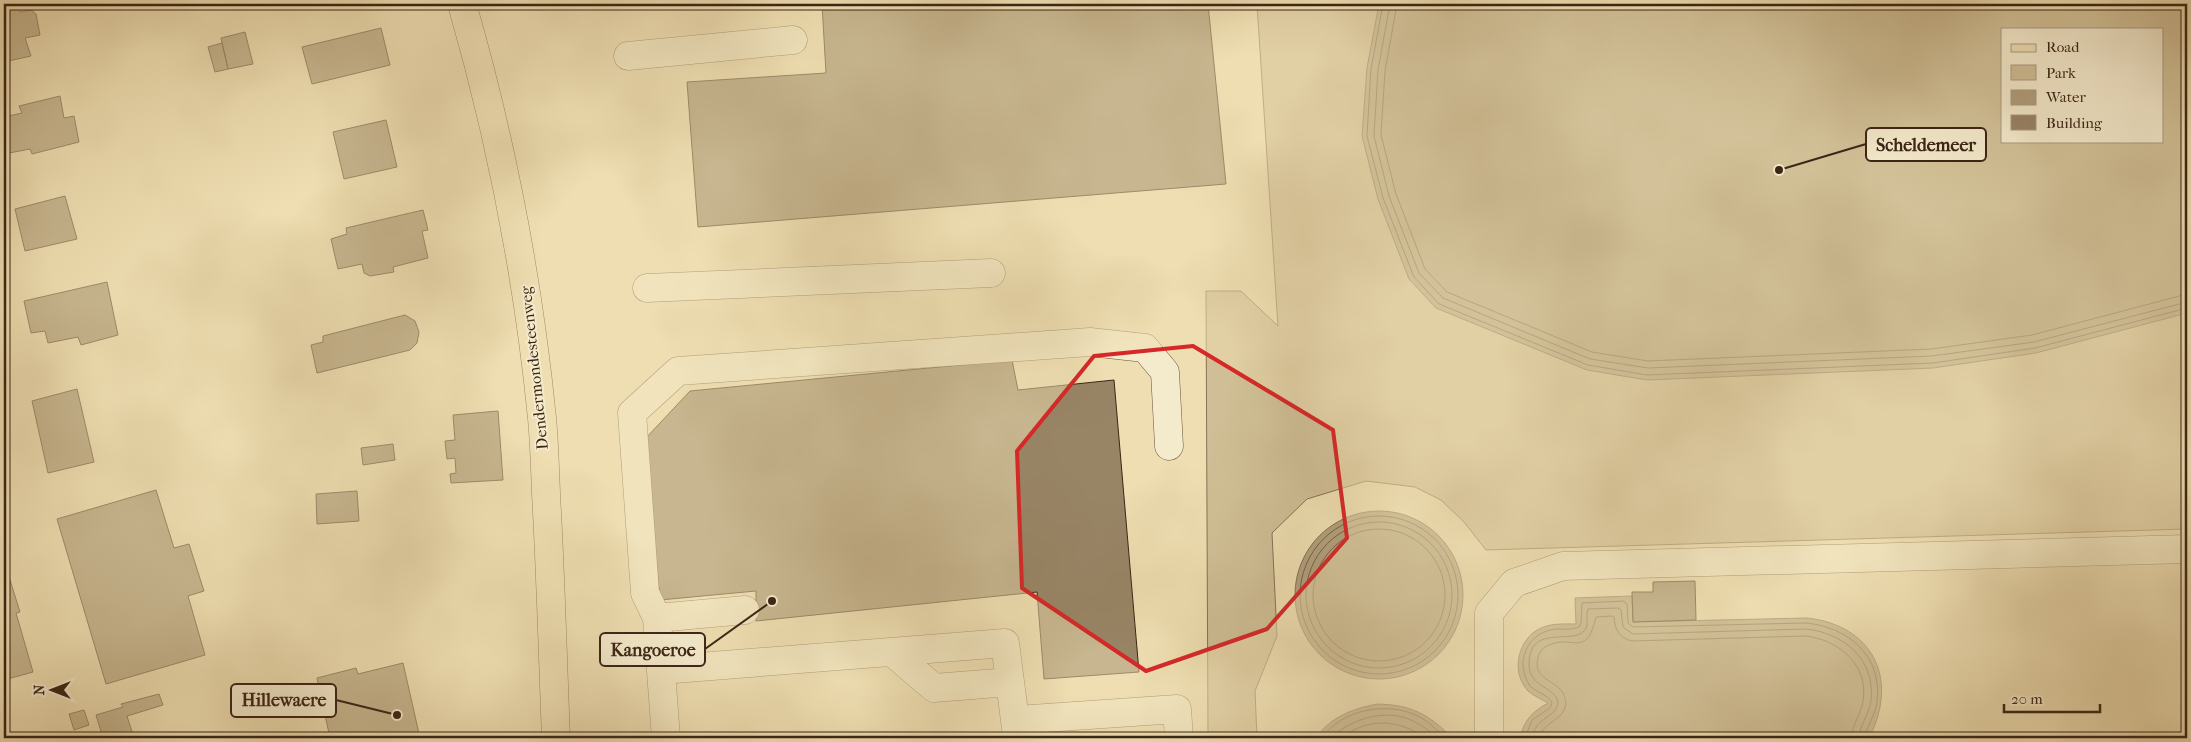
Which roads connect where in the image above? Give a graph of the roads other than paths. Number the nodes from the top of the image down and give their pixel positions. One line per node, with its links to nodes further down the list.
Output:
1 (462, 4): 15 (main road, Dendermondesteenweg)
2 (793, 40): 3 (lane)
3 (628, 56)
4 (991, 273): 5 (lane)
5 (647, 288)
6 (1169, 446): 9 (lane)
7 (2187, 549): 18 (lane)
8 (745, 610): 9 (lane)
9 (658, 618): 11 (lane)
10 (892, 652): 11 (lane); 12 (lane); 12 (lane)
11 (661, 670): 16 (lane)
12 (1010, 682): 14 (lane)
13 (1052, 728): 14 (lane); 17 (lane)
14 (1015, 729)
15 (556, 738)
16 (666, 738)
17 (1179, 738)
18 (1489, 738)

